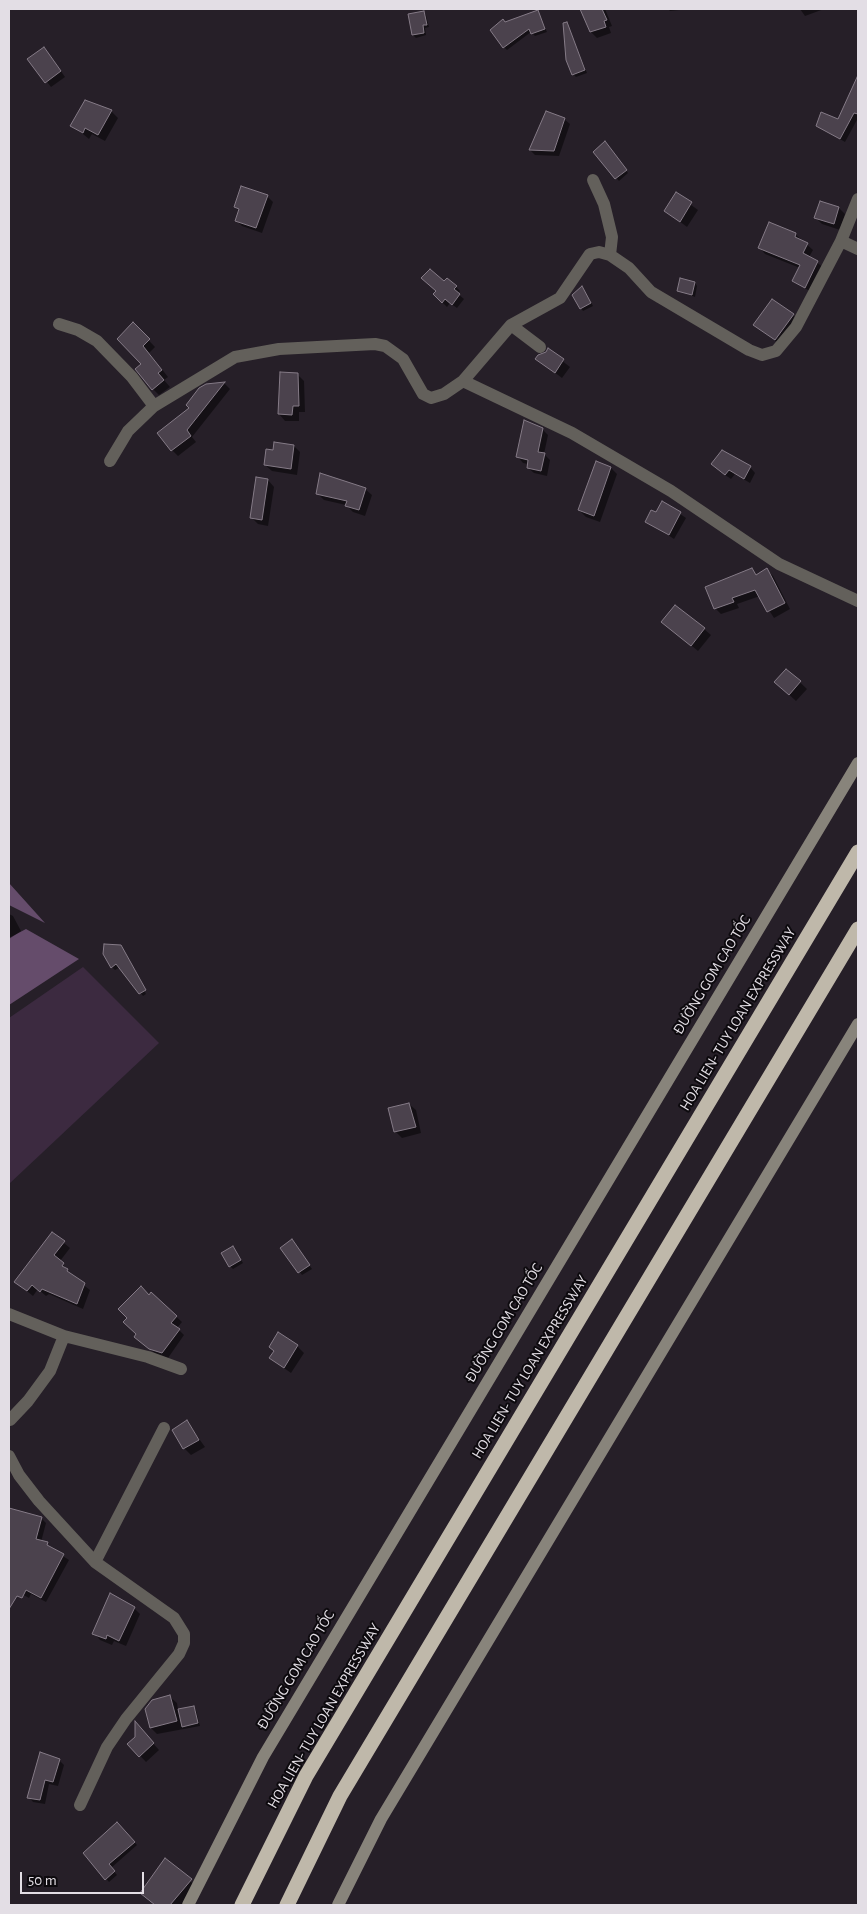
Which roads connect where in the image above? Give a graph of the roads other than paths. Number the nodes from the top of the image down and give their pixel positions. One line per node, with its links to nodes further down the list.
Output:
1 (593, 180): 5 (street)
2 (858, 199): 3 (street)
3 (841, 241): 4 (street); 5 (street)
4 (858, 249)
5 (610, 255): 7 (street)
6 (59, 324): 10 (street)
7 (511, 325): 8 (street); 9 (street)
8 (540, 347)
9 (463, 381): 10 (street); 12 (street)
10 (154, 406): 11 (street)
11 (110, 461)
12 (858, 601)
13 (858, 763): 25 (main road, ĐƯỜNG GOM CAO TỐC)
14 (858, 852): 26 (highway, HOA LIEN- TUY LOAN EXPRESSWAY)
15 (858, 930): 27 (highway)
16 (858, 1024): 28 (main road)
17 (9, 1314): 18 (street)
18 (64, 1336): 19 (street); 20 (street)
19 (181, 1369)
20 (9, 1421)
21 (164, 1428): 23 (street)
22 (9, 1456): 23 (street)
23 (94, 1562): 24 (street)
24 (80, 1805)
25 (188, 1905)
26 (242, 1905)
27 (286, 1905)
28 (338, 1905)

